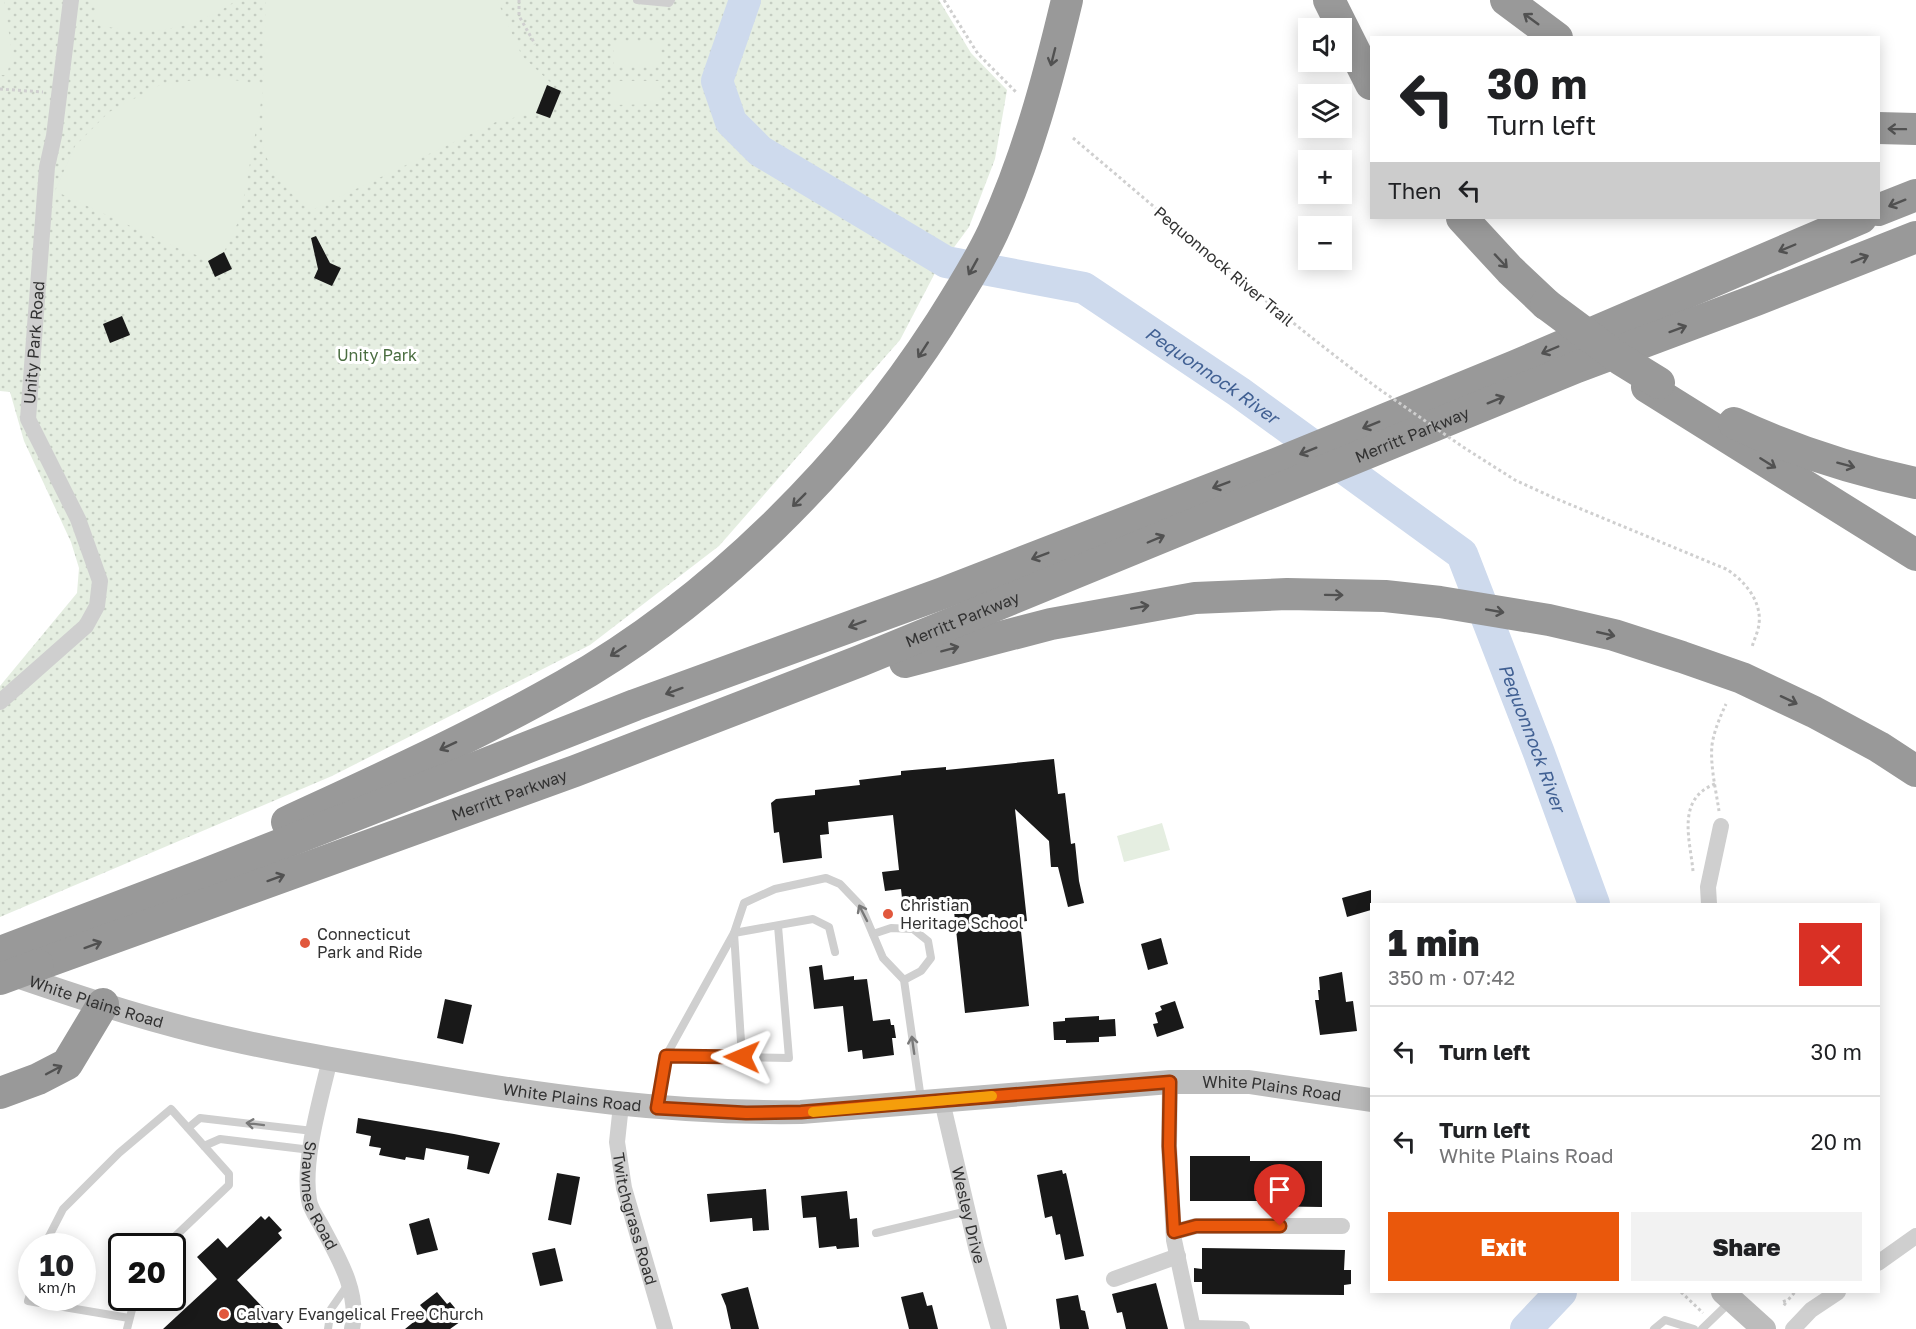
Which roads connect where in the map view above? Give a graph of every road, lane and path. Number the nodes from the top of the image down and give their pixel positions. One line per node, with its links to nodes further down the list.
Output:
1 (71, 0): 14 (street, Unity Park Road)
2 (519, 0): 10 (path)
3 (637, 0): 4 (lane)
4 (671, 0)
5 (944, 0): 13 (path)
6 (1067, 0): 37 (highway, one-way to 37)
7 (1329, 0): 11 (highway)
8 (1506, 0): 9 (highway, one-way to 8)
9 (1554, 36)
10 (535, 44)
11 (1370, 82)
12 (0, 89): 14 (path)
13 (1016, 92)
14 (59, 93): 29 (street, Unity Park Road)
15 (1880, 128): 16 (highway, one-way to 15)
16 (1916, 129)
17 (1073, 138): 28 (path, Pequonnock River Trail, bridge)
18 (1916, 195): 19 (highway, one-way to 19)
19 (1880, 209)
20 (1463, 219): 23 (highway, one-way to 23, bridge)
21 (1859, 219): 24 (highway, Merritt Parkway, one-way to 24)
22 (1916, 237): 24 (highway, Merritt Parkway, one-way to 22)
23 (1653, 385): 26 (highway, one-way to 26); 27 (highway, one-way to 27)
24 (1352, 446): 25 (highway, Merritt Parkway)
25 (1287, 472): 31 (highway, Merritt Parkway, one-way to 25); 37 (highway, Merritt Parkway, one-way to 37)
26 (1916, 483)
27 (1916, 555)
28 (1752, 647)
29 (0, 702)
30 (1726, 704): 33 (path)
31 (575, 771): 32 (highway, one-way to 32); 43 (highway, Merritt Parkway, one-way to 31, bridge)
32 (1916, 771)
33 (1715, 784): 34 (path); 35 (path)
34 (1720, 825): 36 (street)
35 (1693, 872)
36 (1709, 903)
37 (89, 918): 42 (highway, Merritt Parkway)
38 (778, 926): 39 (lane); 41 (lane); 47 (lane)
39 (734, 933): 40 (lane, one-way to 39); 46 (lane); 47 (lane)
40 (873, 934): 44 (lane); 44 (lane)
41 (835, 952)
42 (4, 956): 45 (main road, White Plains Road)
43 (0, 979)
44 (904, 980): 52 (lane, one-way to 44)
45 (103, 1004): 48 (main road, White Plains Road); 50 (highway, one-way to 45)
46 (666, 1056): 47 (lane); 54 (lane)
47 (742, 1057)
48 (330, 1059): 53 (main road, White Plains Road); 56 (street, Shawnee Road)
49 (1170, 1082): 51 (main road, White Plains Road); 52 (main road, White Plains Road); 61 (street)
50 (0, 1093)
51 (1370, 1100)
52 (932, 1102): 54 (main road, White Plains Road); 59 (street, Wesley Drive)
53 (621, 1105): 54 (main road, White Plains Road); 85 (street, Twitchgrass Road)
54 (657, 1108)
55 (188, 1128): 56 (lane, one-way to 55); 57 (lane); 62 (lane)
56 (313, 1131): 58 (street, Shawnee Road)
57 (204, 1146): 58 (lane); 63 (lane)
58 (311, 1150): 69 (street, Shawnee Road)
59 (968, 1211): 64 (lane); 86 (street, Wesley Drive)
60 (1342, 1226): 61 (street)
61 (1174, 1232): 66 (street)
62 (51, 1233)
63 (179, 1233)
64 (876, 1233)
65 (1916, 1236): 67 (street)
66 (1178, 1256): 68 (street); 81 (street)
67 (1880, 1262)
68 (1114, 1279)
69 (349, 1282): 83 (lane); 84 (street, Shawnee Road)
70 (1682, 1293): 80 (path)
71 (1794, 1293): 75 (path)
72 (1812, 1293): 76 (street)
73 (1836, 1293): 76 (street)
74 (1727, 1296): 80 (lane); 91 (main road)
75 (1786, 1305)
76 (1811, 1310): 92 (street)
77 (87, 1311): 79 (lane)
78 (131, 1311): 79 (lane)
79 (129, 1318): 82 (lane)
80 (1711, 1320): 90 (lane)
81 (1193, 1328): 87 (street)
82 (127, 1329)
83 (328, 1329)
84 (352, 1329)
85 (665, 1329)
86 (999, 1329)
87 (1242, 1329)
88 (1654, 1329): 89 (lane)
89 (1694, 1329)
90 (1702, 1329)
91 (1764, 1329)
92 (1793, 1329)

